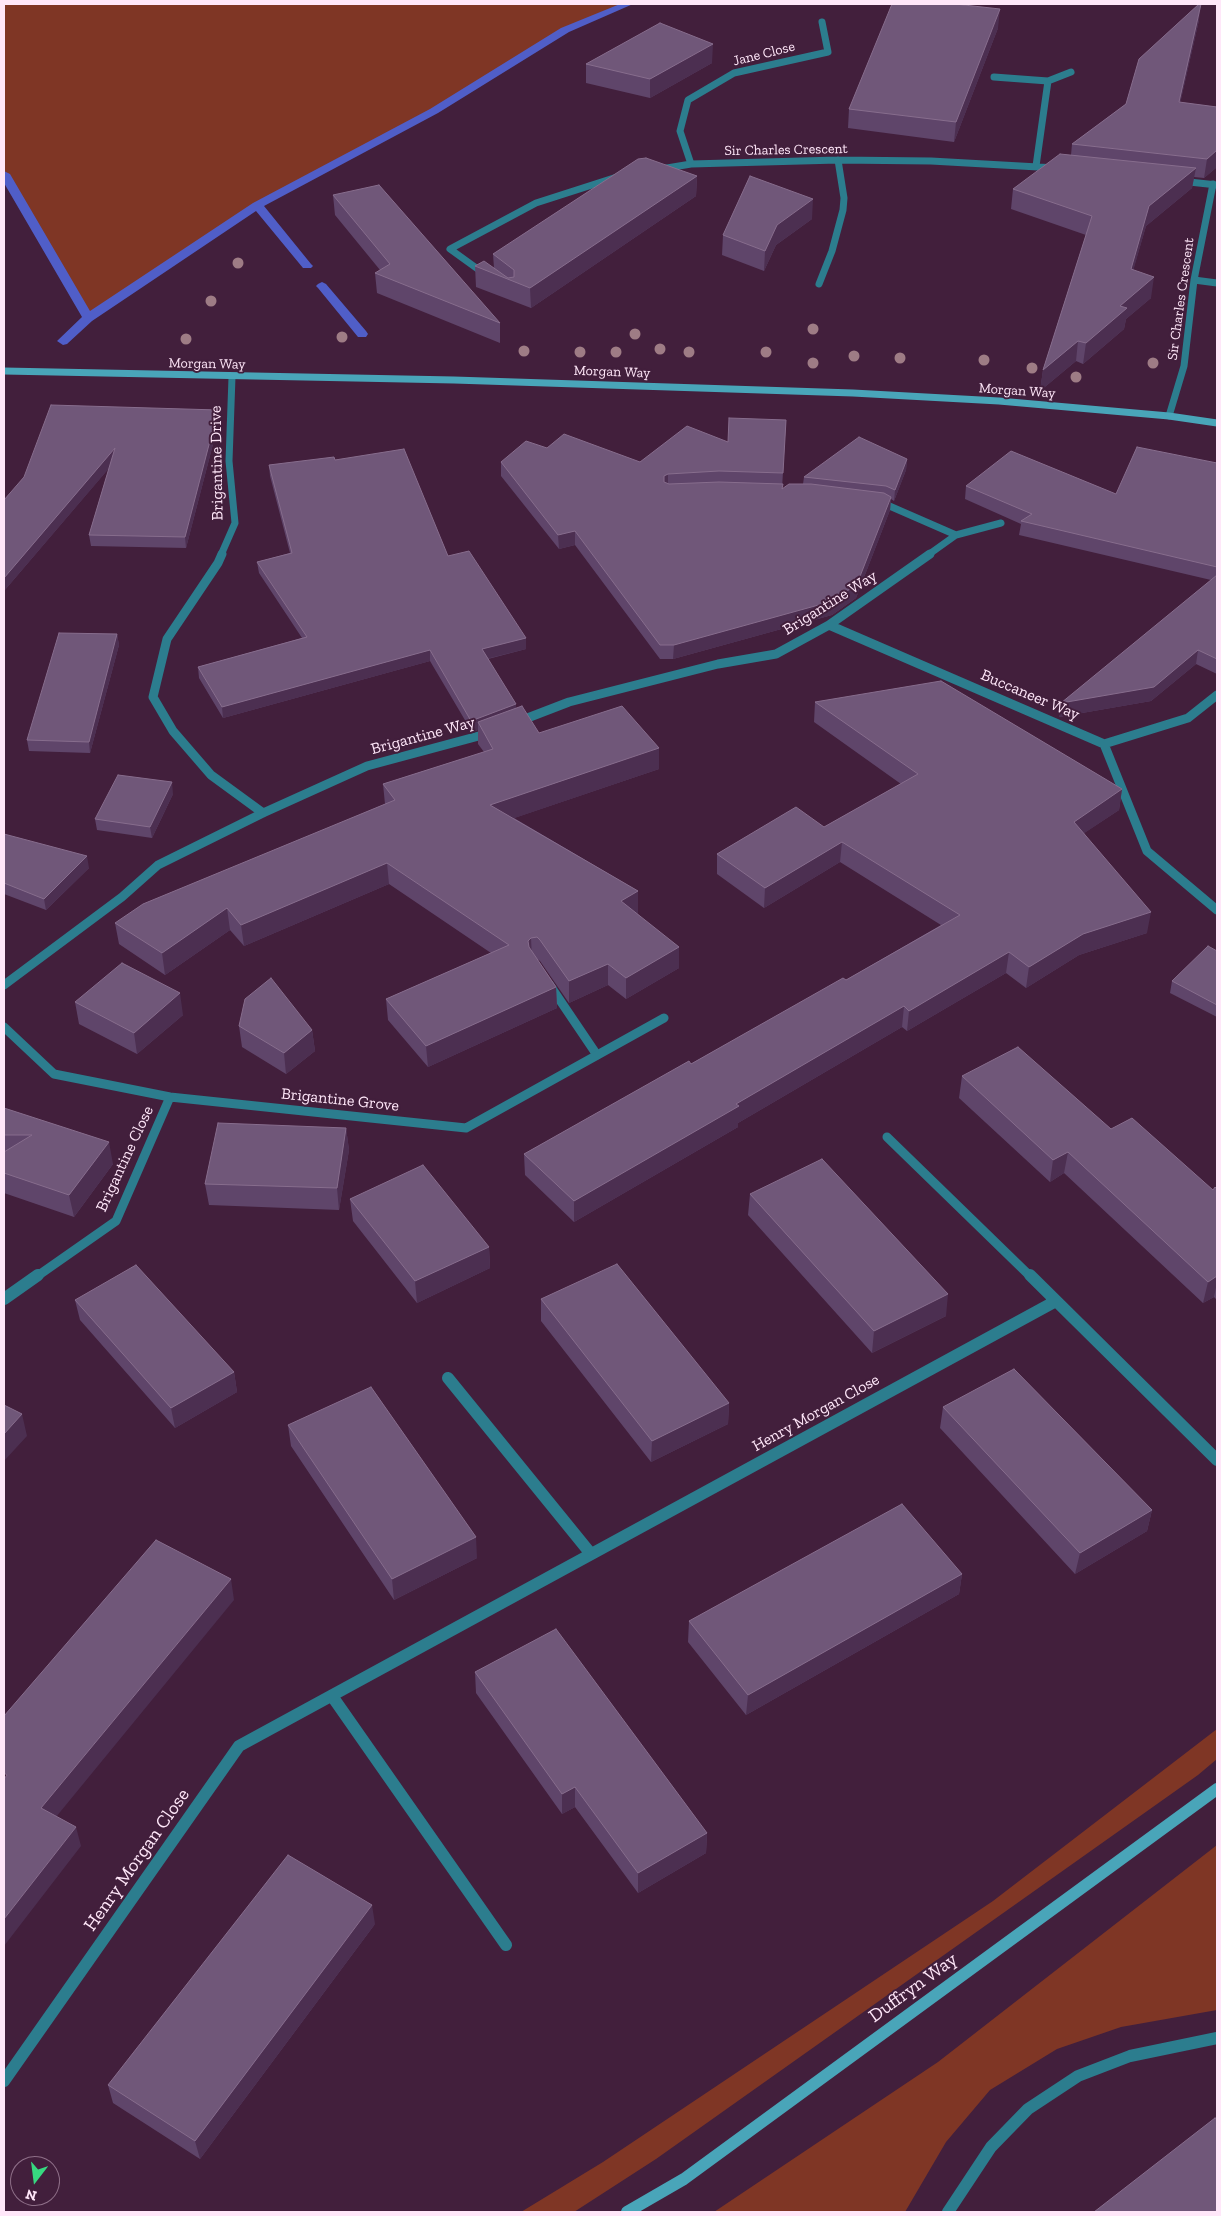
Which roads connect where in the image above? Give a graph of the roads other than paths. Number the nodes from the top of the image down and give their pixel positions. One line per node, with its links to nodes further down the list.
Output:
1 (822, 22): 6 (street, Jane Close)
2 (1071, 72): 4 (street)
3 (994, 76): 4 (street)
4 (1048, 80): 7 (street)
5 (838, 160): 6 (street, Sir Charles Crescent); 7 (street, Sir Charles Crescent); 16 (street)
6 (691, 164): 9 (street, Sir Charles Crescent)
7 (1036, 166): 8 (street, Sir Charles Crescent)
8 (1066, 169)
9 (651, 171)
10 (632, 174): 14 (street)
11 (1174, 180): 12 (street, Sir Charles Crescent)
12 (1215, 185): 13 (street, Sir Charles Crescent)
13 (1194, 280): 15 (street); 19 (street, Sir Charles Crescent)
14 (496, 282)
15 (1217, 283)
16 (819, 284)
17 (4, 372): 18 (street, Morgan Way)
18 (232, 377): 19 (street, Morgan Way); 27 (street, Brigantine Drive)
19 (1169, 416): 20 (street, Morgan Way)
20 (1217, 423)
21 (866, 500): 23 (street)
22 (1001, 523): 23 (street, Brigantine Way)
23 (956, 535): 24 (street, Brigantine Way)
24 (829, 625): 26 (street, Buccaneer Way); 27 (street, Brigantine Way)
25 (1217, 695): 26 (street)
26 (1104, 744): 28 (street)
27 (263, 813): 30 (street, Brigantine Way)
28 (1217, 910)
29 (540, 973): 33 (street)
30 (4, 986)
31 (664, 1018): 33 (street, Brigantine Grove)
32 (4, 1027): 34 (street, Brigantine Grove)
33 (597, 1055): 34 (street, Brigantine Grove)
34 (170, 1097): 36 (street, Brigantine Close)
35 (887, 1137): 37 (street)
36 (4, 1299)
37 (1056, 1301): 39 (street); 40 (street, Henry Morgan Close)
38 (448, 1378): 40 (street)
39 (1217, 1460)
40 (591, 1554): 41 (street, Henry Morgan Close)
41 (332, 1696): 43 (street); 45 (street, Henry Morgan Close)
42 (1217, 1789): 46 (street, Duffryn Way)
43 (506, 1945)
44 (1217, 2038): 47 (street)
45 (4, 2081)
46 (627, 2212)
47 (948, 2212)

